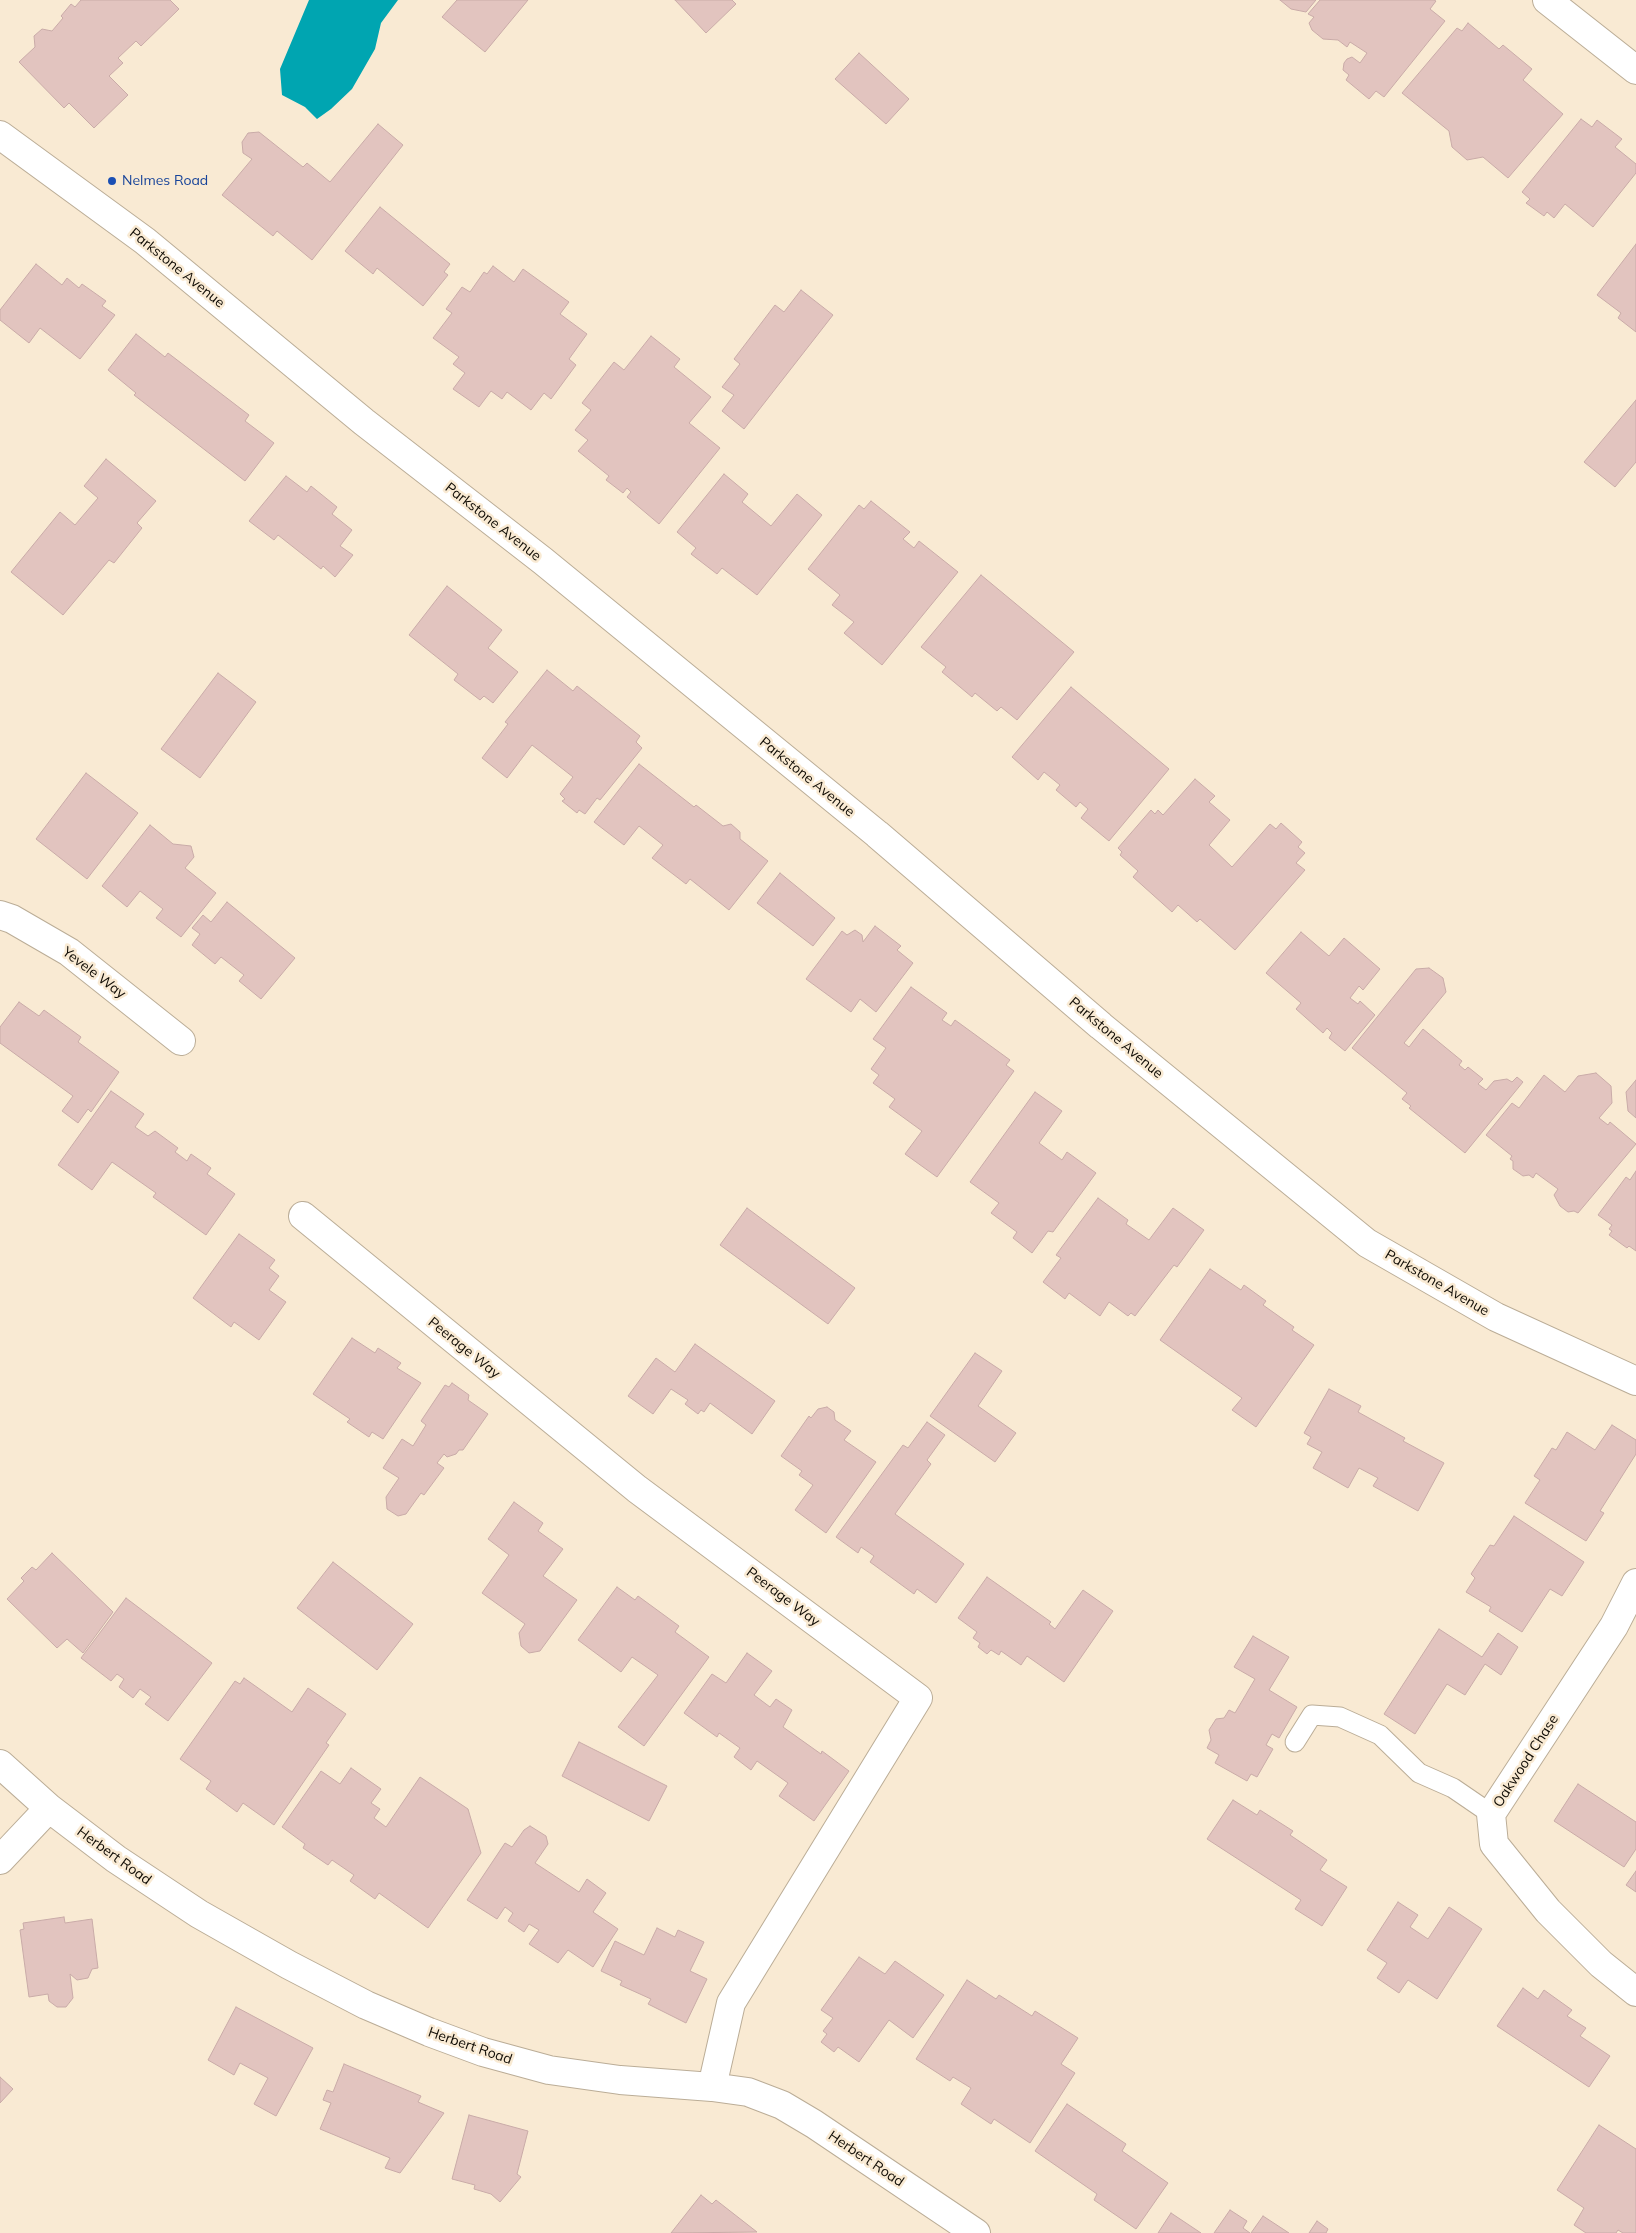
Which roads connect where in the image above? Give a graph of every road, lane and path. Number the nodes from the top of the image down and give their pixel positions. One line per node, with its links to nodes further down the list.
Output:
1 (1547, 0): 2 (street)
2 (1636, 70)
3 (0, 135): 7 (street, Parkstone Avenue)
4 (0, 915): 5 (street, Yevele Way)
5 (181, 1041)
6 (303, 1216): 15 (street, Peerage Way)
7 (1636, 1381)
8 (1636, 1583): 12 (street, Oakwood Chase)
9 (1295, 1742): 12 (lane)
10 (0, 1764): 11 (street, Herbert Road)
11 (49, 1808): 13 (street); 15 (street, Herbert Road)
12 (1491, 1814): 14 (street, Oakwood Chase)
13 (0, 1860)
14 (1636, 1992)
15 (712, 2087): 16 (street, Herbert Road)
16 (971, 2232)

